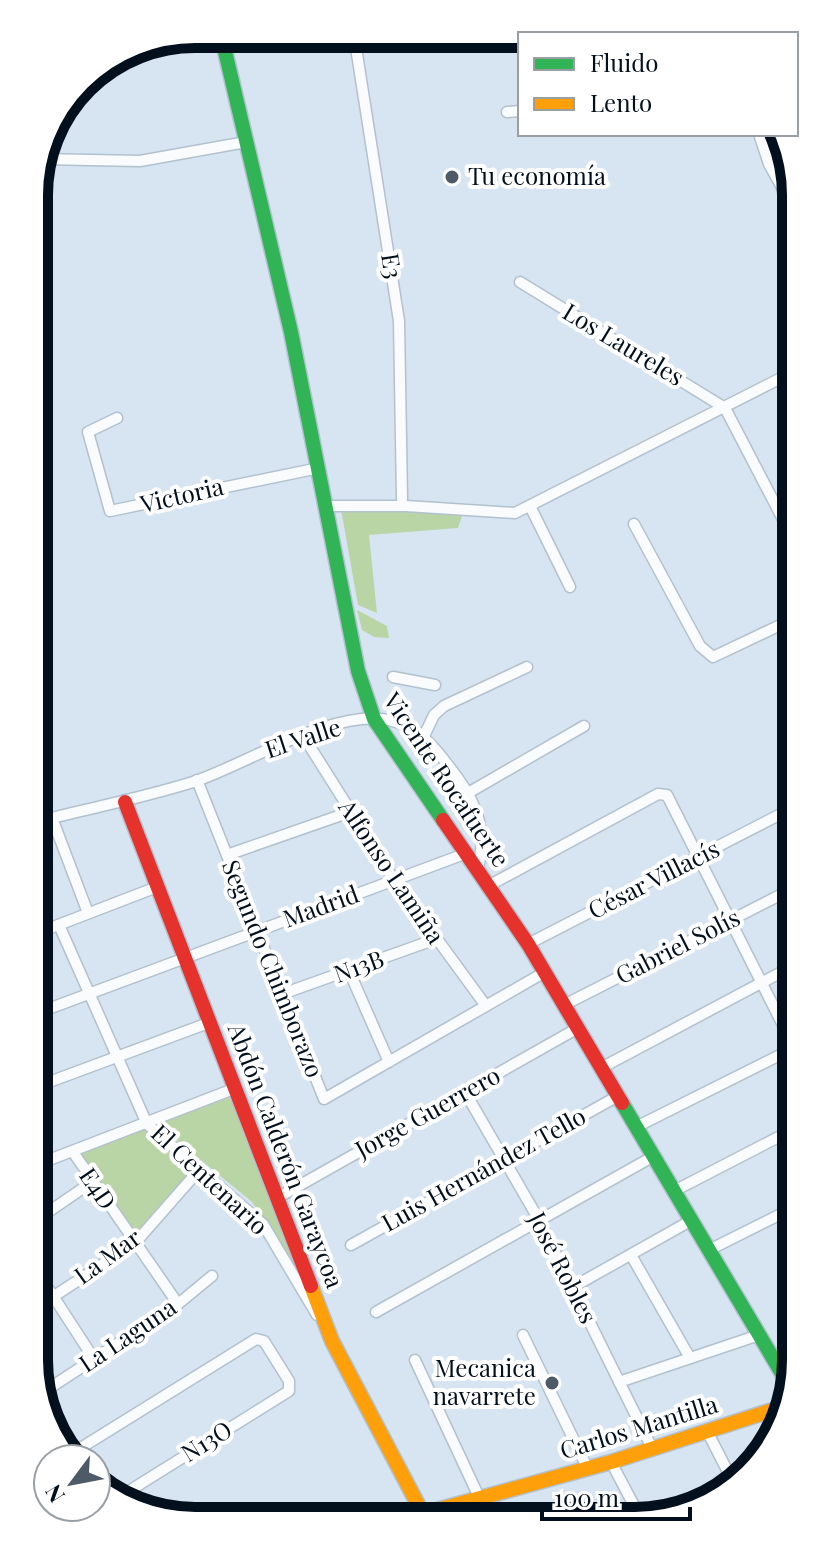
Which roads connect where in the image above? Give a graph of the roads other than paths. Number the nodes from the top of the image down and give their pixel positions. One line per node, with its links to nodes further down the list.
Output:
1 (224, 48): 6 (street, Vicente Rocafuerte)
2 (356, 48): 14 (street, E3)
3 (518, 111): 4 (street)
4 (507, 112)
5 (760, 136): 8 (street)
6 (246, 142): 7 (street); 13 (street, Vicente Rocafuerte)
7 (53, 159)
8 (782, 186)
9 (520, 282): 11 (street, Los Laureles)
10 (782, 378): 11 (street)
11 (725, 408): 16 (street); 17 (street)
12 (117, 418): 13 (street, Victoria)
13 (319, 468): 15 (street, Vicente Rocafuerte)
14 (402, 499)
15 (327, 506): 16 (street); 24 (street, Vicente Rocafuerte)
16 (530, 506): 19 (street)
17 (782, 517)
18 (634, 524): 20 (street)
19 (570, 587)
20 (782, 624)
21 (527, 667): 27 (street)
22 (393, 677): 23 (street)
23 (435, 685)
24 (374, 719): 26 (street, El Valle); 27 (street, El Valle); 35 (street, Vicente Rocafuerte)
25 (584, 726): 29 (street)
26 (302, 734): 28 (street, El Valle); 31 (street, Alfonso Lamiña)
27 (424, 736): 29 (street, El Valle)
28 (197, 780): 30 (street, El Valle); 36 (street, Segundo Chimborazo)
29 (468, 793): 38 (street, El Valle)
30 (125, 802): 33 (street, El Valle); 41 (street, Abdón Calderón Garaycoa)
31 (350, 812): 36 (street); 39 (street, Alfonso Lamiña)
32 (779, 815): 37 (street, César Villacís)
33 (52, 818): 34 (street, El Valle); 43 (street)
34 (48, 819)
35 (467, 853): 38 (street, Vicente Rocafuerte); 39 (street, Madrid)
36 (227, 855): 47 (street, Segundo Chimborazo)
37 (699, 856): 40 (street); 44 (street); 49 (street, César Villacís)
38 (478, 868): 40 (street, Vicente Rocafuerte)
39 (394, 880): 47 (street, Madrid); 48 (street, Alfonso Lamiña)
40 (490, 885): 49 (street, Vicente Rocafuerte)
41 (157, 887): 43 (street); 50 (street, Abdón Calderón Garaycoa)
42 (782, 894): 44 (street, Gabriel Solís)
43 (88, 913): 45 (street)
44 (729, 921): 54 (street); 57 (street, Gabriel Solís)
45 (59, 925): 46 (street); 55 (street, El Centenario)
46 (48, 929)
47 (257, 931): 50 (street, Madrid); 56 (street, Segundo Chimborazo)
48 (436, 939): 51 (street, N13B); 58 (street, Alfonso Lamiña)
49 (528, 944): 52 (street, Vicente Rocafuerte)
50 (184, 958): 55 (street, Madrid); 60 (street, Abdón Calderón Garaycoa)
51 (349, 971): 56 (street, N13B); 65 (street)
52 (545, 972): 57 (street, Vicente Rocafuerte); 58 (street, Segundo Chimborazo)
53 (782, 972): 54 (street)
54 (760, 984): 61 (street); 66 (street)
55 (91, 993): 59 (street, Madrid); 64 (street, El Centenario)
56 (282, 994): 65 (street, Segundo Chimborazo)
57 (564, 1005): 62 (street, Vicente Rocafuerte)
58 (486, 1006): 65 (street, Segundo Chimborazo)
59 (48, 1009)
60 (211, 1022): 64 (street); 68 (street, Abdón Calderón Garaycoa)
61 (782, 1024)
62 (578, 1028): 66 (street, Vicente Rocafuerte); 69 (street, Jorge Guerrero)
63 (782, 1052): 72 (street)
64 (117, 1056): 67 (street); 71 (street, El Centenario)
65 (389, 1062)
66 (601, 1068): 70 (street, Vicente Rocafuerte)
67 (48, 1082)
68 (236, 1088): 71 (street); 81 (street, Abdón Calderón Garaycoa)
69 (465, 1092): 76 (street, José Robles); 81 (street, Jorge Guerrero)
70 (618, 1096): 72 (street, Vicente Rocafuerte); 76 (street, Luis Hernández Tello)
71 (147, 1124): 74 (street); 78 (street, El Centenario)
72 (636, 1127): 75 (street, Vicente Rocafuerte)
73 (782, 1135): 80 (street)
74 (73, 1152): 77 (street); 79 (street, E4D)
75 (654, 1156): 80 (street, Vicente Rocafuerte); 84 (street)
76 (505, 1160): 84 (street, José Robles); 87 (street, Luis Hernández Tello)
77 (48, 1161)
78 (200, 1169): 86 (street, La Mar); 99 (street, El Centenario)
79 (92, 1182): 82 (street); 86 (street, E4D)
80 (674, 1191): 85 (street, Vicente Rocafuerte)
81 (279, 1197): 99 (street, Abdón Calderón Garaycoa)
82 (48, 1212)
83 (782, 1214): 88 (street)
84 (539, 1220): 91 (street, José Robles); 96 (street)
85 (692, 1220): 88 (street, Vicente Rocafuerte); 89 (street)
86 (135, 1243): 93 (street, La Mar); 95 (street, E4D)
87 (351, 1245)
88 (709, 1250): 98 (street, Vicente Rocafuerte)
89 (631, 1255): 91 (street); 100 (street)
90 (212, 1276): 95 (street, La Laguna)
91 (573, 1287): 104 (street, José Robles)
92 (48, 1289): 93 (street)
93 (52, 1296): 94 (street, La Mar); 101 (street)
94 (48, 1299)
95 (178, 1304): 101 (street, La Laguna)
96 (376, 1312)
97 (523, 1335): 111 (street)
98 (759, 1335): 100 (street); 103 (street, Vicente Rocafuerte)
99 (332, 1341): 115 (street, Abdón Calderón Garaycoa)
100 (690, 1358): 104 (street)
101 (94, 1359): 105 (street, La Laguna)
102 (415, 1360): 114 (street)
103 (782, 1373)
104 (619, 1382): 109 (street, José Robles)
105 (51, 1387)
106 (773, 1411): 107 (street, Carlos Mantilla)
107 (707, 1431): 109 (street, Carlos Mantilla); 112 (street)
108 (89, 1443): 113 (street, N13O)
109 (652, 1448): 110 (street, Carlos Mantilla)
110 (611, 1462): 111 (street, Carlos Mantilla); 117 (street)
111 (587, 1467): 114 (street, Carlos Mantilla)
112 (729, 1473)
113 (129, 1491)
114 (479, 1497): 116 (street, Carlos Mantilla)
115 (417, 1507)
116 (447, 1507)
117 (635, 1507)

